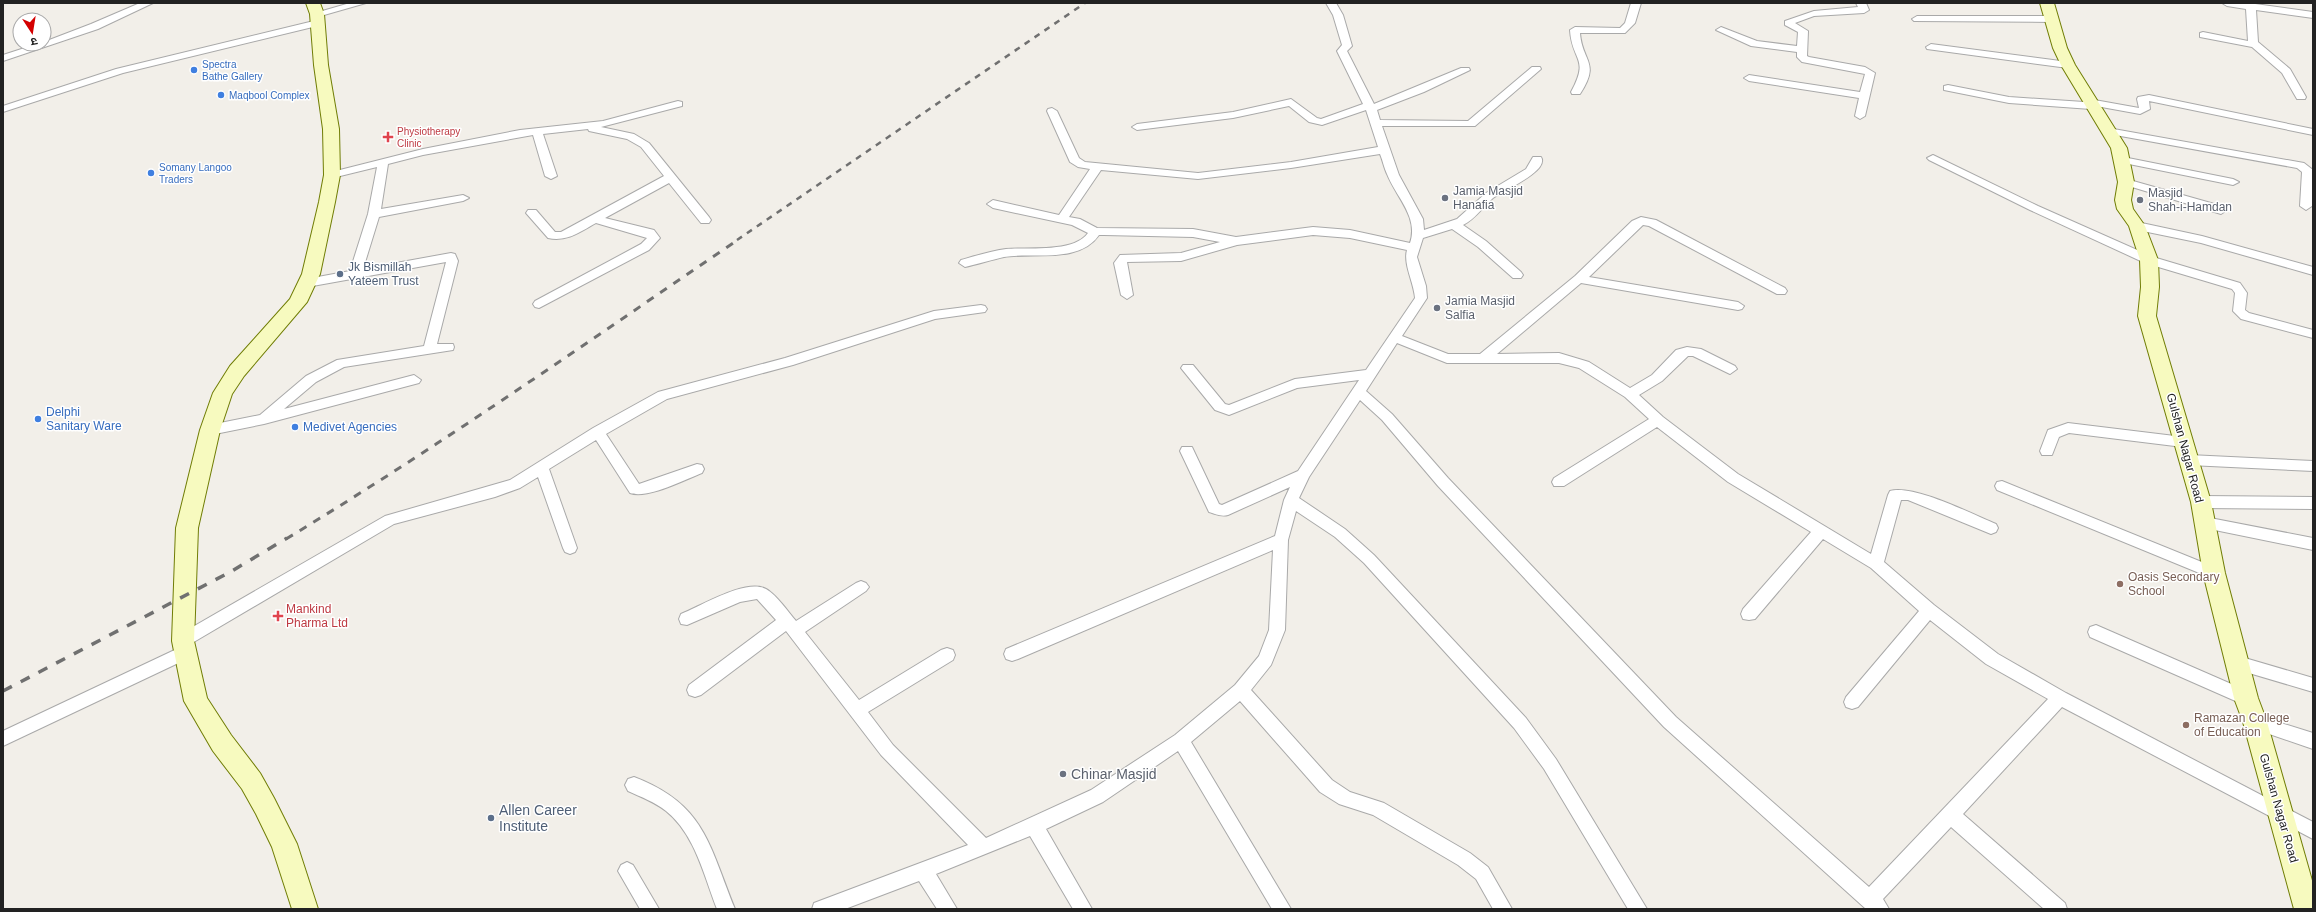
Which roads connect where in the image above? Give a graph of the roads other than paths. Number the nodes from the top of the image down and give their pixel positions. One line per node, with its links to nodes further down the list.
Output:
1 (148, 3): 17 (street)
2 (361, 3): 9 (street)
3 (1331, 3): 28 (street)
4 (1636, 3): 23 (street)
5 (1861, 3): 16 (street)
6 (2227, 3): 7 (street)
7 (2251, 7): 10 (street); 15 (street)
8 (2050, 11): 11 (street); 18 (main road, Gulshan Nagar Road)
9 (316, 13): 29 (street); 44 (main road)
10 (2313, 15)
11 (1917, 19)
12 (1721, 30): 16 (street)
13 (2203, 35): 15 (street)
14 (1932, 46): 18 (street)
15 (2255, 46): 25 (street)
16 (1803, 50): 24 (street)
17 (3, 58)
18 (2068, 66): 27 (main road, Gulshan Nagar Road)
19 (1536, 69): 32 (street)
20 (1465, 70): 28 (street)
21 (1749, 78): 24 (street)
22 (1948, 88): 27 (street)
23 (1576, 92)
24 (1865, 96): 31 (street)
25 (2301, 97)
26 (678, 104): 33 (street)
27 (2090, 104): 35 (main road, Gulshan Nagar Road); 37 (street)
28 (1370, 107): 32 (street); 34 (street)
29 (3, 109)
30 (1052, 111): 43 (street)
31 (1860, 116)
32 (1376, 123): 38 (street)
33 (583, 126): 36 (street); 46 (street)
34 (1137, 127)
35 (2108, 130): 41 (main road, Gulshan Nagar Road); 49 (street)
36 (537, 131): 42 (street); 45 (street)
37 (2313, 132)
38 (1383, 150): 43 (street); 63 (street)
39 (1934, 158): 64 (street)
40 (1537, 159): 59 (street)
41 (2123, 160): 47 (main road, Gulshan Nagar Road); 48 (street)
42 (383, 162): 44 (street); 55 (street)
43 (1097, 167): 57 (street)
44 (332, 175): 70 (main road)
45 (551, 176)
46 (671, 177): 56 (street); 58 (street)
47 (2126, 182): 53 (street); 60 (main road, Gulshan Nagar Road)
48 (2233, 182)
49 (2310, 187): 52 (street)
50 (463, 198): 55 (street)
51 (993, 204): 57 (street)
52 (2306, 206)
53 (2221, 210)
54 (532, 213): 56 (street)
55 (374, 214): 67 (street)
56 (594, 219): 73 (street)
57 (1062, 219): 61 (street)
58 (705, 220)
59 (1454, 225): 63 (street); 68 (street)
60 (2137, 226): 64 (main road, Gulshan Nagar Road); 66 (street)
61 (1095, 232): 62 (street); 65 (street)
62 (1236, 241): 63 (street); 72 (street)
63 (1415, 242): 77 (street)
64 (2149, 260): 76 (street); 93 (main road, Gulshan Nagar Road)
65 (965, 264)
66 (2313, 271)
67 (355, 274): 70 (street); 79 (street)
68 (1517, 275)
69 (1579, 279): 71 (street); 74 (street); 80 (street)
70 (307, 283): 89 (main road)
71 (1781, 291)
72 (1127, 295)
73 (539, 304)
74 (1738, 306)
75 (981, 309): 90 (street)
76 (2313, 334)
77 (1396, 338): 80 (street); 83 (street)
78 (448, 348): 79 (street)
79 (429, 350): 87 (street)
80 (1483, 359): 86 (street)
81 (1188, 368): 83 (street)
82 (1730, 369): 86 (street)
83 (1370, 374): 85 (street)
84 (414, 380): 87 (street)
85 (1358, 391): 97 (street); 140 (street)
86 (1630, 394): 88 (street)
87 (264, 419): 89 (street)
88 (1658, 420): 98 (street); 105 (street)
89 (210, 430): 117 (main road)
90 (598, 432): 95 (street); 96 (street)
91 (1187, 451): 97 (street)
92 (2047, 451): 93 (street)
93 (2186, 451): 94 (street); 101 (main road, Gulshan Nagar Road)
94 (2313, 466)
95 (542, 468): 108 (street); 117 (street)
96 (697, 469)
97 (1303, 475): 100 (street)
98 (1559, 482)
99 (2002, 486): 110 (street)
100 (1291, 500): 106 (street); 149 (street)
101 (2201, 502): 102 (street); 103 (main road, Gulshan Nagar Road)
102 (2313, 503)
103 (2205, 523): 107 (street); 110 (main road, Gulshan Nagar Road)
104 (1990, 528): 109 (street)
105 (1821, 531): 109 (street); 113 (street)
106 (1281, 540): 118 (street); 123 (street)
107 (2313, 544)
108 (570, 548)
109 (1876, 564): 112 (street)
110 (2214, 573): 120 (main road, Gulshan Nagar Road)
111 (861, 587): 115 (street)
112 (1929, 610): 124 (street); 126 (street)
113 (1749, 614)
114 (687, 619): 115 (street)
115 (791, 626): 122 (street); 127 (street)
116 (2096, 632): 125 (street)
117 (184, 646): 129 (street); 141 (main road)
118 (1012, 654)
119 (947, 655): 127 (street)
120 (2238, 662): 121 (street); 125 (main road, Gulshan Nagar Road)
121 (2313, 685)
122 (695, 690)
123 (1241, 690): 130 (street); 148 (street)
124 (2060, 698): 133 (street); 134 (street)
125 (2246, 698): 128 (main road, Gulshan Nagar Road)
126 (1852, 702)
127 (855, 711): 137 (street)
128 (2255, 722): 131 (street); 133 (main road, Gulshan Nagar Road)
129 (3, 739)
130 (1181, 740): 135 (street); 147 (street)
131 (2313, 741)
132 (634, 785): 143 (street)
133 (2281, 813): 136 (street); 151 (main road, Gulshan Nagar Road)
134 (1951, 816): 140 (street); 150 (street)
135 (1034, 826): 137 (street); 146 (street)
136 (2313, 831)
137 (983, 848): 139 (street)
138 (627, 871): 142 (street)
139 (923, 871): 144 (street); 145 (street)
140 (1875, 904)
141 (305, 909)
142 (650, 909)
143 (726, 909)
144 (821, 909)
145 (948, 909)
146 (1083, 909)
147 (1282, 909)
148 (1502, 909)
149 (1638, 909)
150 (2058, 909)
151 (2307, 909)

